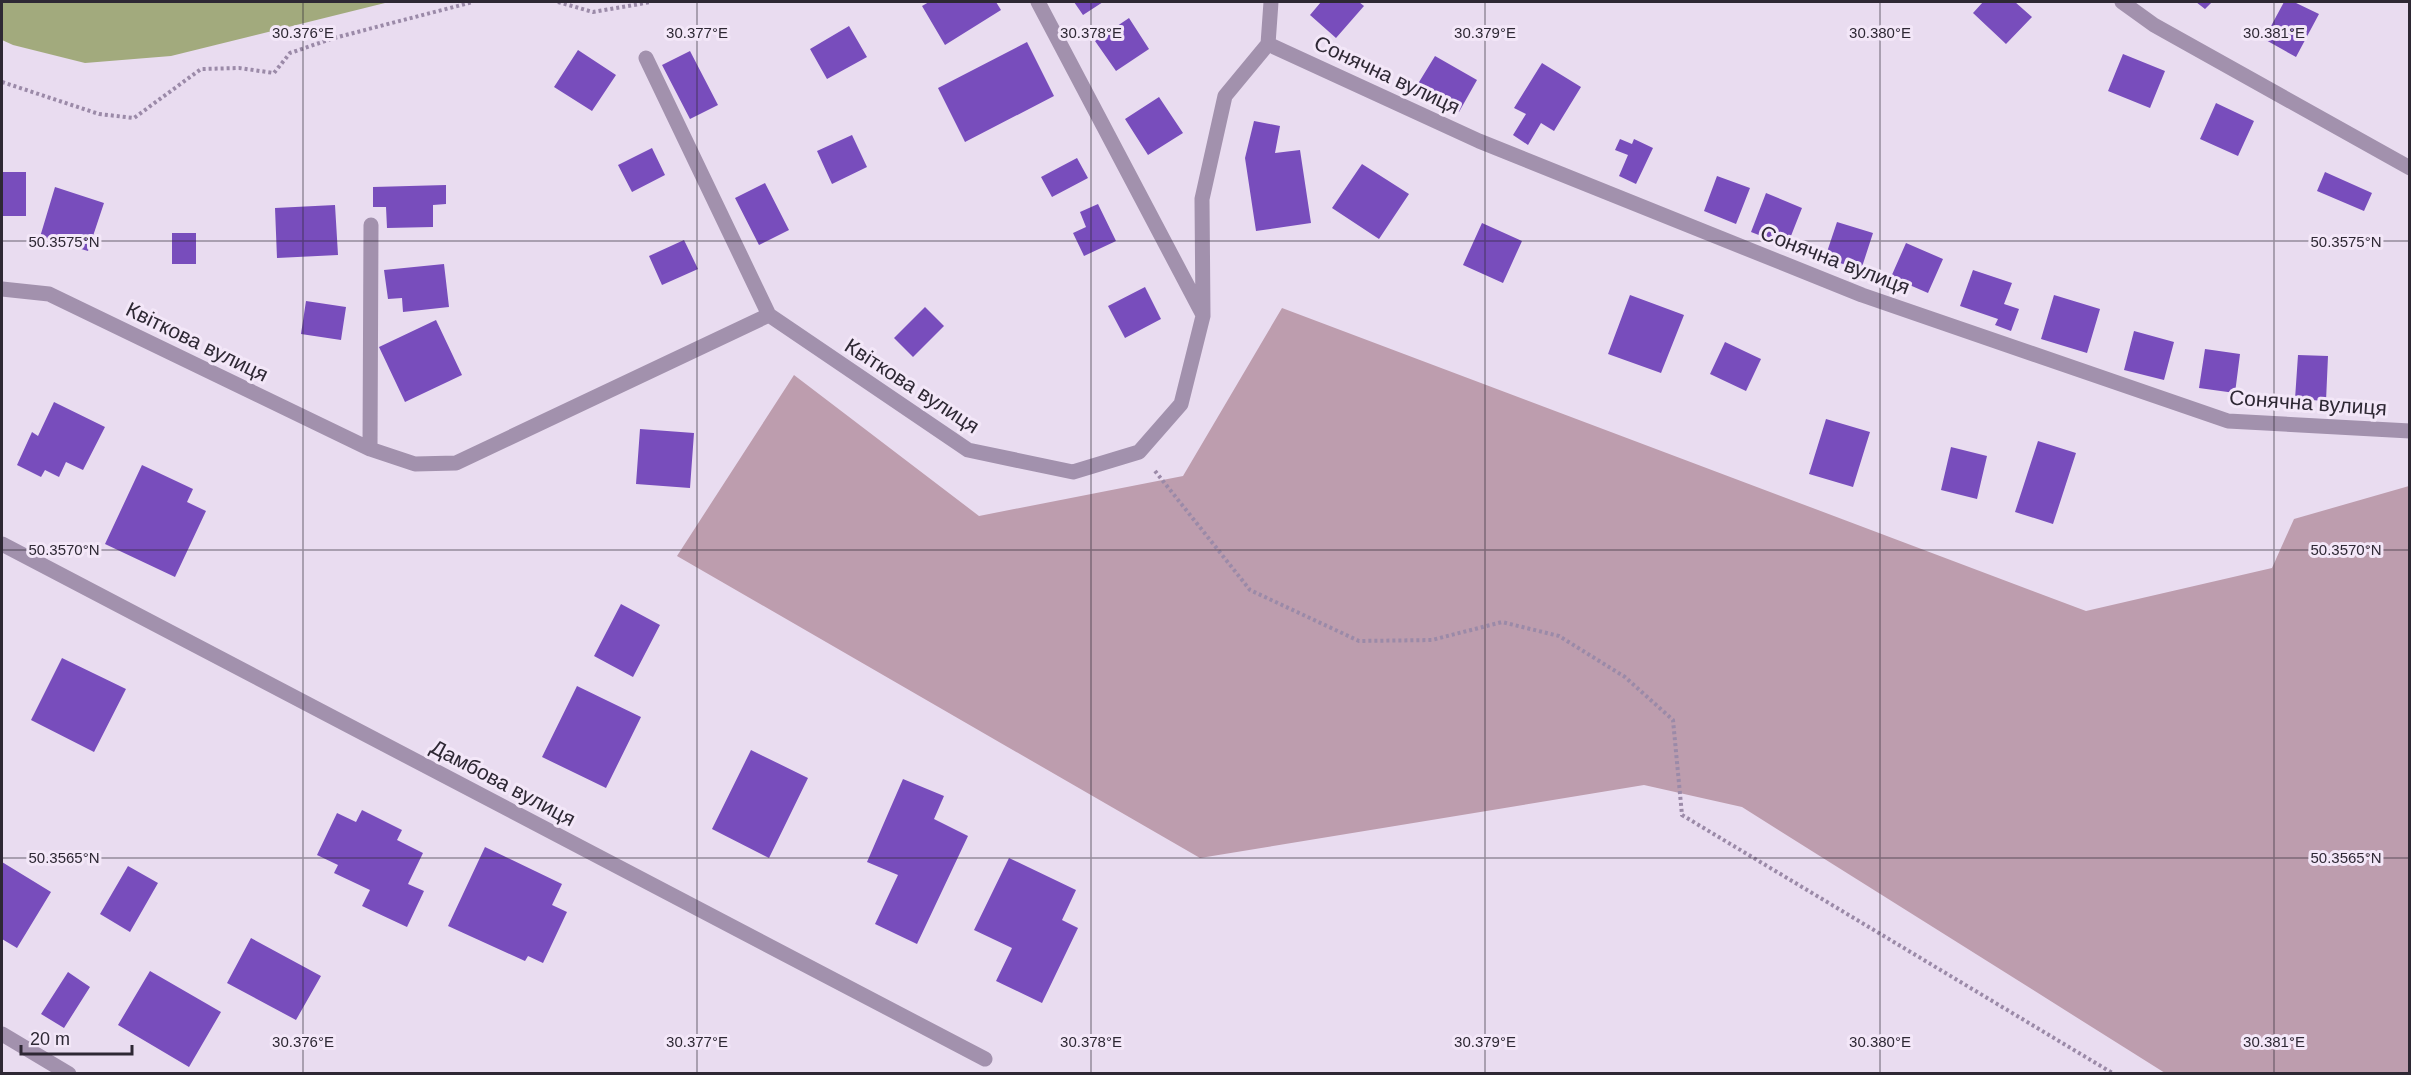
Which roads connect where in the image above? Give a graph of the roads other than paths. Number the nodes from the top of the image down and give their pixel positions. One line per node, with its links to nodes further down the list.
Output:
1 (1038, 2): 10 (street)
2 (1271, 2): 4 (street)
3 (2122, 2): 6 (street)
4 (1268, 44): 10 (street); 11 (street, Сонячна вулиця)
5 (646, 58): 9 (street)
6 (2409, 168)
7 (371, 225): 12 (street)
8 (2, 289): 12 (street, Квіткова вулиця)
9 (769, 315): 10 (street, Квіткова вулиця); 12 (street, Квіткова вулиця)
10 (1203, 316)
11 (2409, 431)
12 (370, 449)
13 (2, 544): 15 (street, Дамбова вулиця)
14 (2, 1034): 16 (street)
15 (985, 1059)
16 (69, 1074)

